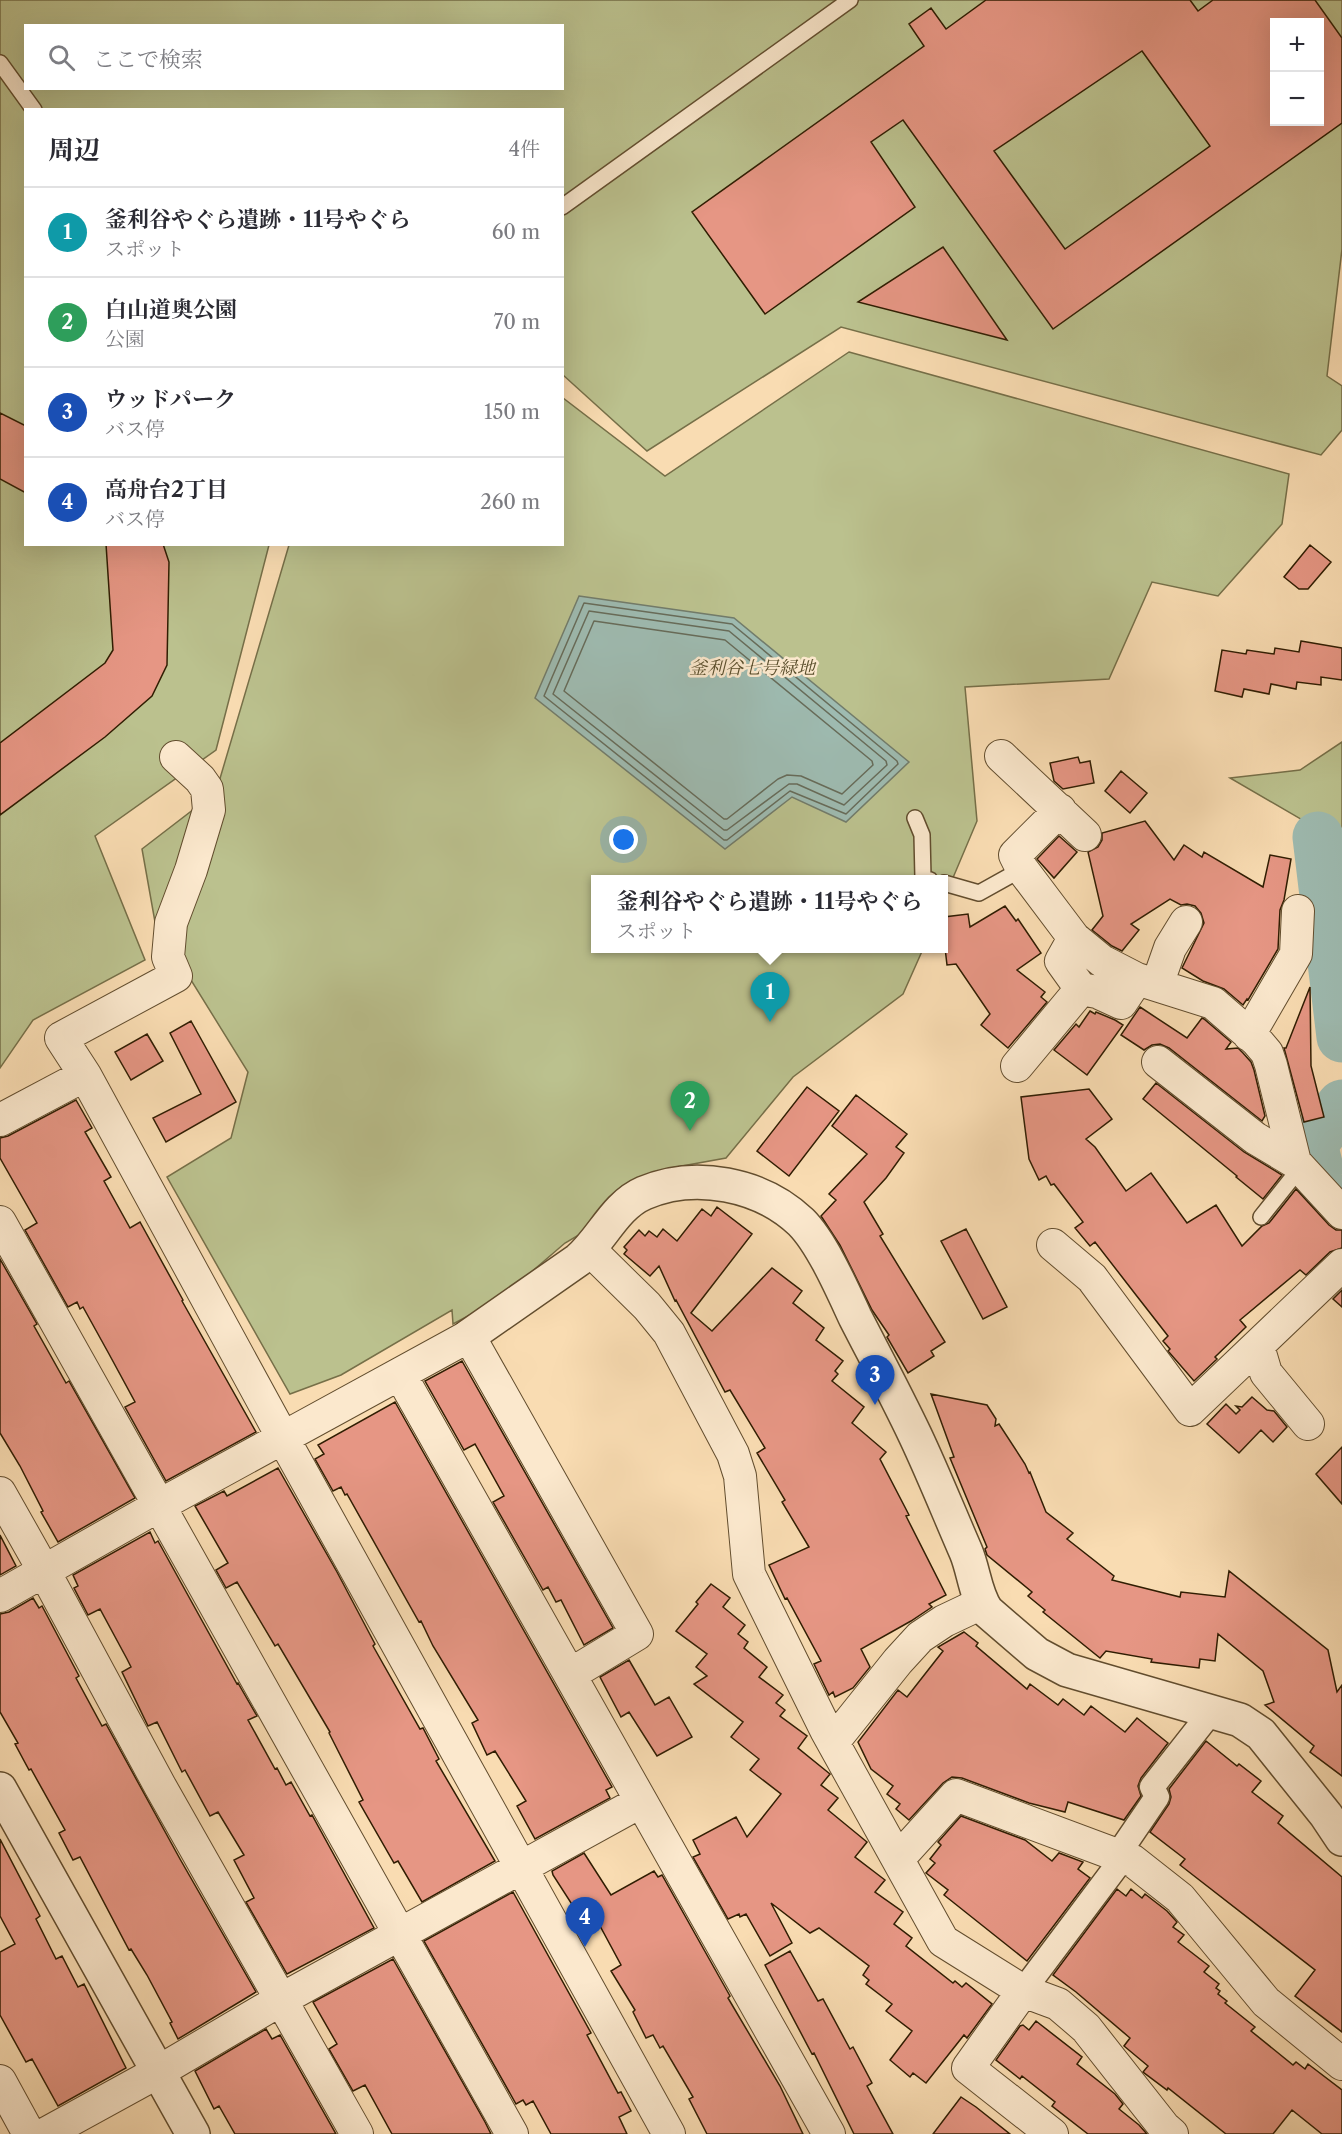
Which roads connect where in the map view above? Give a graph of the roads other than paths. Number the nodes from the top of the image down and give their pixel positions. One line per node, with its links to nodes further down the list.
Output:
1 (850, 0): 4 (lane)
2 (0, 63): 3 (lane)
3 (33, 108)
4 (564, 206)
5 (1001, 756): 7 (street)
6 (176, 757): 21 (street)
7 (1060, 810): 9 (street); 10 (street)
8 (915, 818): 11 (lane)
9 (1085, 835)
10 (1022, 869): 12 (lane); 15 (street)
11 (923, 875)
12 (948, 884)
13 (1298, 911): 18 (street)
14 (1186, 922): 16 (street)
15 (1074, 938): 16 (street); 17 (street)
16 (1147, 982): 17 (street); 18 (street)
17 (1081, 989): 20 (street)
18 (1250, 1035): 23 (street)
19 (1158, 1062): 23 (street)
20 (1017, 1066)
21 (86, 1075): 22 (street); 34 (street)
22 (0, 1120)
23 (1298, 1165): 24 (street); 25 (lane)
24 (1342, 1213)
25 (1260, 1217)
26 (0, 1222): 36 (street)
27 (1053, 1245): 31 (street)
28 (590, 1250): 30 (street); 39 (street); 42 (street)
29 (1342, 1265): 31 (street)
30 (469, 1336): 32 (street); 40 (street)
31 (1258, 1346): 33 (street)
32 (400, 1374): 34 (street); 40 (street)
33 (1308, 1424)
34 (283, 1438): 36 (street); 48 (street)
35 (0, 1493): 37 (street)
36 (160, 1505): 37 (street); 49 (street)
37 (44, 1571): 38 (street); 51 (street)
38 (0, 1596)
39 (981, 1603): 41 (street); 42 (street)
40 (571, 1674): 44 (street)
41 (1211, 1712): 45 (street); 46 (street)
42 (834, 1742): 47 (street)
43 (0, 1789): 53 (street)
44 (640, 1802): 48 (street); 61 (street)
45 (1342, 1839)
46 (1122, 1858): 47 (street); 50 (street); 52 (street)
47 (898, 1859): 50 (street)
48 (521, 1867): 49 (street); 60 (street)
49 (401, 1934): 51 (street); 59 (street)
50 (1023, 1991): 62 (street); 63 (street)
51 (282, 1999): 53 (street); 58 (street)
52 (1342, 2064)
53 (158, 2072): 56 (street); 57 (street)
54 (0, 2081): 55 (street)
55 (29, 2134)
56 (45, 2134)
57 (193, 2134)
58 (357, 2134)
59 (512, 2134)
60 (669, 2134)
61 (829, 2134)
62 (1052, 2134)
63 (1172, 2134)

